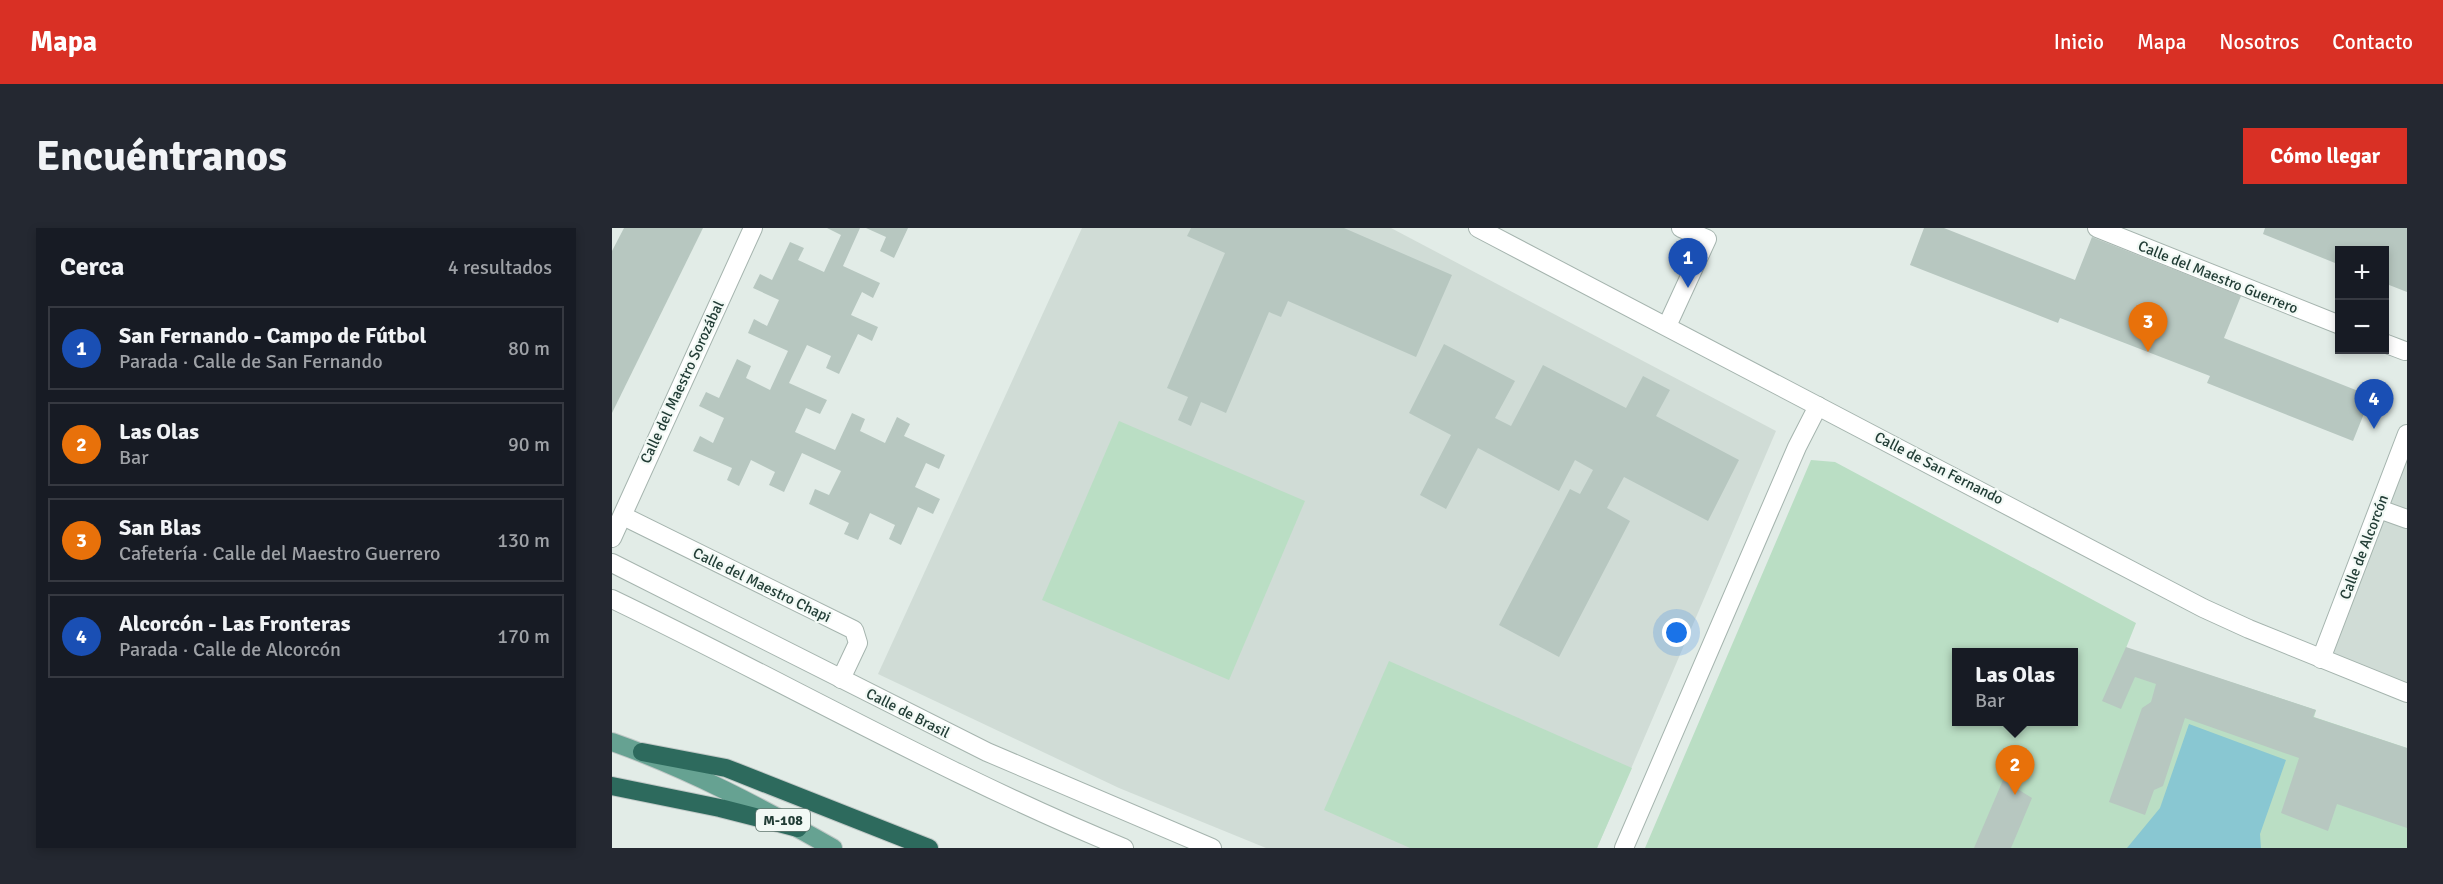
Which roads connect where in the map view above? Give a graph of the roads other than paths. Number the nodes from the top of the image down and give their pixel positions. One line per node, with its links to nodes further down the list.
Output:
1 (753, 228): 13 (street, Calle del Maestro Sorozábal)
2 (1680, 228): 6 (street)
3 (2097, 228): 5 (street, Calle del Maestro Guerrero)
4 (1485, 230): 6 (street, Calle de San Fernando)
5 (2335, 323)
6 (1666, 326): 9 (street, Calle de San Fernando)
7 (2389, 345): 8 (street)
8 (2405, 351)
9 (1818, 406): 16 (street, Calle de San Fernando); 27 (street)
10 (2407, 434): 11 (street, Calle de Alcorcón)
11 (2379, 508): 12 (street); 16 (street, Calle de Alcorcón)
12 (2407, 519)
13 (617, 523): 17 (street, Calle del Maestro Chapi)
14 (612, 563): 17 (street, Calle de Brasil)
15 (612, 599): 25 (street, Calle de Brasil)
16 (2321, 659): 18 (street, Calle de San Fernando)
17 (841, 679): 26 (street, Calle de Brasil)
18 (2407, 693)
19 (612, 742): 20 (main road, M-108)
20 (642, 752): 22 (main road, M-108); 24 (highway)
21 (612, 786): 22 (highway)
22 (798, 828): 23 (main road, M-108)
23 (833, 848)
24 (929, 848)
25 (1124, 848)
26 (1212, 848)
27 (1624, 848)

